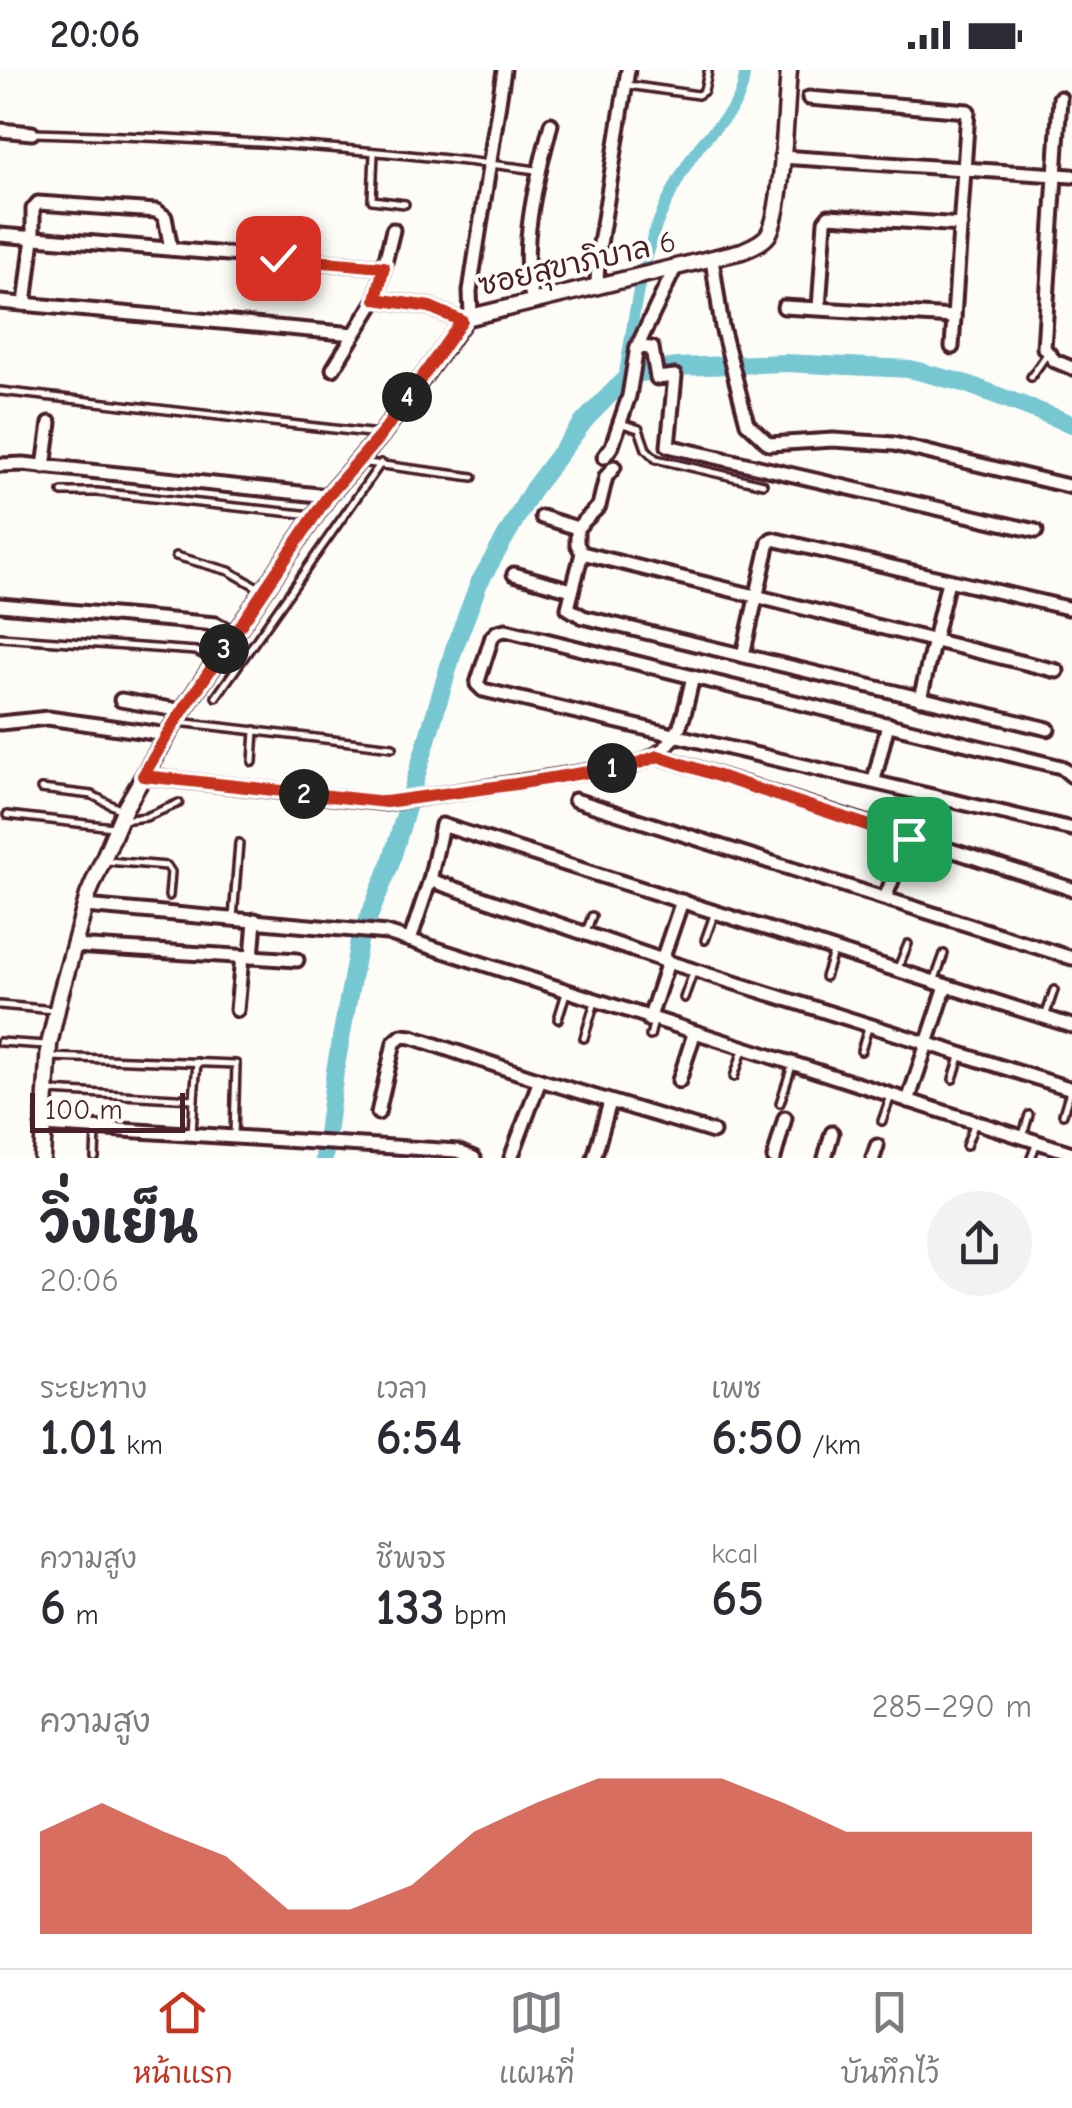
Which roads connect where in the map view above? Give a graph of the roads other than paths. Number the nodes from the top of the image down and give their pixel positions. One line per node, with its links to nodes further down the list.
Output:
1 (504, 70): 14 (street)
2 (628, 70): 5 (street)
3 (789, 70): 13 (street, ซอยสุขาภิบาล 6)
4 (708, 72): 5 (lane)
5 (626, 84): 28 (street)
6 (809, 98): 15 (street)
7 (1060, 98): 8 (street)
8 (1066, 117): 17 (street)
9 (551, 124): 16 (street)
10 (0, 130): 11 (street)
11 (32, 133): 12 (lane)
12 (374, 153): 14 (lane); 19 (lane)
13 (781, 157): 15 (street); 25 (street, ซอยสุขาภิบาล 6)
14 (488, 163): 16 (lane); 36 (street)
15 (965, 168): 17 (street); 20 (street)
16 (539, 170): 30 (street)
17 (1054, 174): 18 (street); 40 (street)
18 (1072, 176)
19 (405, 204)
20 (961, 224): 34 (street); 35 (street)
21 (393, 230): 26 (street)
22 (0, 235): 23 (street)
23 (33, 238): 24 (street); 24 (street); 32 (street)
24 (171, 249): 26 (street)
25 (712, 259): 27 (street, ซอยสุขาภิบาล 6); 54 (street)
26 (384, 267): 29 (street)
27 (671, 269): 28 (street, ซอยสุขาภิบาล 6); 38 (street)
28 (596, 286): 30 (street, ซอยสุขาภิบาล 6)
29 (376, 299): 36 (street); 37 (street)
30 (533, 300): 36 (street, ซอยสุขาภิบาล 6)
31 (0, 302): 32 (street)
32 (25, 304): 37 (street)
33 (784, 307): 34 (street)
34 (818, 308): 35 (street)
35 (954, 317): 39 (street)
36 (467, 318): 47 (street, ซอยสุขาภิบาล 6)
37 (354, 334): 42 (street)
38 (637, 347): 46 (street); 60 (street)
39 (952, 348)
40 (1047, 354): 41 (street); 43 (lane)
41 (1072, 368)
42 (333, 369)
43 (1031, 377)
44 (0, 391): 47 (lane)
45 (50, 422): 51 (street)
46 (618, 422): 53 (lane); 59 (street)
47 (381, 435): 48 (street, ซอยสุขาภิบาล 6)
48 (357, 462): 49 (lane); 56 (street, ซอยสุขาภิบาล 6)
49 (381, 463): 52 (lane); 77 (lane)
50 (0, 465): 51 (street)
51 (44, 466): 56 (street)
52 (472, 477)
53 (763, 484)
54 (1072, 487)
55 (62, 492): 57 (lane)
56 (328, 496): 57 (street, ซอยสุขาภิบาล 6)
57 (315, 515): 66 (street, ซอยสุขาภิบาล 6)
58 (542, 517): 59 (street)
59 (578, 528): 61 (street)
60 (1036, 531)
61 (582, 553): 65 (street); 67 (street)
62 (176, 556): 66 (lane)
63 (514, 574): 65 (street)
64 (948, 582): 67 (street); 69 (street); 72 (street)
65 (572, 590): 73 (street)
66 (264, 591): 70 (street, ซอยสุขาภิบาล 6)
67 (757, 596): 72 (street); 73 (street)
68 (0, 605): 70 (street)
69 (1068, 608)
70 (234, 634): 74 (street, ซอยสุขาภิบาล 6)
71 (0, 638): 74 (lane)
72 (934, 640): 75 (street); 78 (street)
73 (742, 655): 78 (street)
74 (215, 662): 80 (street, ซอยสุขาภิบาล 6)
75 (1056, 671)
76 (693, 678): 82 (street); 85 (street); 85 (street)
77 (216, 696)
78 (920, 699): 83 (street)
79 (122, 700): 80 (street)
80 (175, 722): 81 (street); 84 (lane); 89 (street, ซอยสุขาภิบาล 6)
81 (0, 723)
82 (888, 724): 90 (street); 91 (street)
83 (1048, 729)
84 (255, 730): 86 (lane); 88 (lane)
85 (678, 734): 87 (street); 91 (street)
86 (393, 747)
87 (658, 756): 89 (street); 98 (street)
88 (253, 762)
89 (143, 776): 96 (street, ซอยสุขาภิบาล 6)
90 (1072, 776)
91 (874, 780): 97 (street)
92 (41, 789): 96 (lane)
93 (575, 800): 104 (street)
94 (179, 802): 96 (lane)
95 (7, 815): 96 (lane)
96 (120, 820): 100 (street, ซอยสุขาภิบาล 6)
97 (1072, 830)
98 (909, 839): 102 (street); 104 (street)
99 (239, 842): 109 (lane)
100 (101, 860): 103 (lane); 106 (street, ซอยสุขาภิบาล 6)
101 (430, 880): 105 (street); 111 (street); 112 (street)
102 (1072, 889)
103 (169, 896)
104 (885, 898): 119 (street)
105 (682, 902): 107 (street); 121 (street)
106 (85, 906): 109 (street); 115 (street, ซอยสุขาภิบาล 6)
107 (715, 912): 113 (lane); 116 (street)
108 (592, 916): 111 (lane)
109 (232, 918): 110 (street)
110 (255, 920): 112 (street); 118 (street)
111 (585, 934): 121 (street)
112 (410, 940): 127 (street)
113 (706, 940)
114 (908, 944): 123 (lane)
115 (74, 946): 118 (street); 131 (street, ซอยสุขาภิบาล 6)
116 (834, 950): 123 (street); 124 (lane)
117 (944, 954): 125 (lane)
118 (247, 957): 120 (street); 132 (street)
119 (1072, 958)
120 (297, 960)
121 (665, 961): 122 (street); 135 (street)
122 (694, 970): 128 (lane); 136 (street)
123 (897, 970): 125 (street)
124 (825, 978)
125 (941, 984): 133 (street); 142 (street)
126 (1054, 990): 133 (lane)
127 (566, 993): 129 (street); 134 (lane)
128 (684, 998)
129 (596, 1002): 135 (street); 140 (lane)
130 (0, 1006): 131 (lane)
131 (57, 1010): 145 (street, ซอยสุขาภิบาล 6)
132 (236, 1010)
133 (1045, 1017): 137 (street)
134 (558, 1019)
135 (652, 1021): 138 (street); 139 (lane)
136 (869, 1026): 142 (street); 144 (lane)
137 (1072, 1026)
138 (694, 1034): 143 (street); 152 (street)
139 (650, 1036)
140 (584, 1038)
141 (0, 1042): 145 (lane)
142 (927, 1044): 146 (street); 158 (street)
143 (743, 1050): 148 (street); 149 (lane)
144 (860, 1050)
145 (49, 1051): 147 (lane); 154 (street, ซอยสุขาภิบาล 6)
146 (961, 1054): 150 (lane); 153 (street)
147 (196, 1062): 156 (lane); 171 (lane)
148 (792, 1066): 155 (street); 159 (lane)
149 (734, 1077)
150 (952, 1079)
151 (540, 1080): 157 (street); 160 (street); 180 (street)
152 (679, 1081)
153 (1071, 1089): 161 (lane)
154 (46, 1091): 156 (lane); 166 (street, ซอยสุขาภิบาล 6)
155 (891, 1096): 158 (street); 164 (lane)
156 (194, 1099): 170 (lane)
157 (610, 1102): 168 (street); 181 (street)
158 (908, 1102): 165 (street)
159 (780, 1103)
160 (378, 1113)
161 (1063, 1114)
162 (1030, 1115): 172 (lane)
163 (785, 1118): 182 (street)
164 (882, 1121)
165 (975, 1122): 172 (street); 174 (lane)
166 (42, 1126): 167 (street); 177 (street, ซอยสุขาภิบาล 6)
167 (96, 1128): 170 (street); 178 (lane)
168 (713, 1132)
169 (832, 1133): 183 (street)
170 (192, 1134): 171 (street)
171 (234, 1136): 175 (street)
172 (1022, 1138): 173 (street)
173 (1037, 1142): 176 (street); 184 (lane)
174 (966, 1146)
175 (456, 1154): 179 (street)
176 (1072, 1154)
177 (42, 1158)
178 (95, 1158)
179 (474, 1158)
180 (511, 1158)
181 (594, 1158)
182 (774, 1158)
183 (826, 1158)
184 (1032, 1158)

